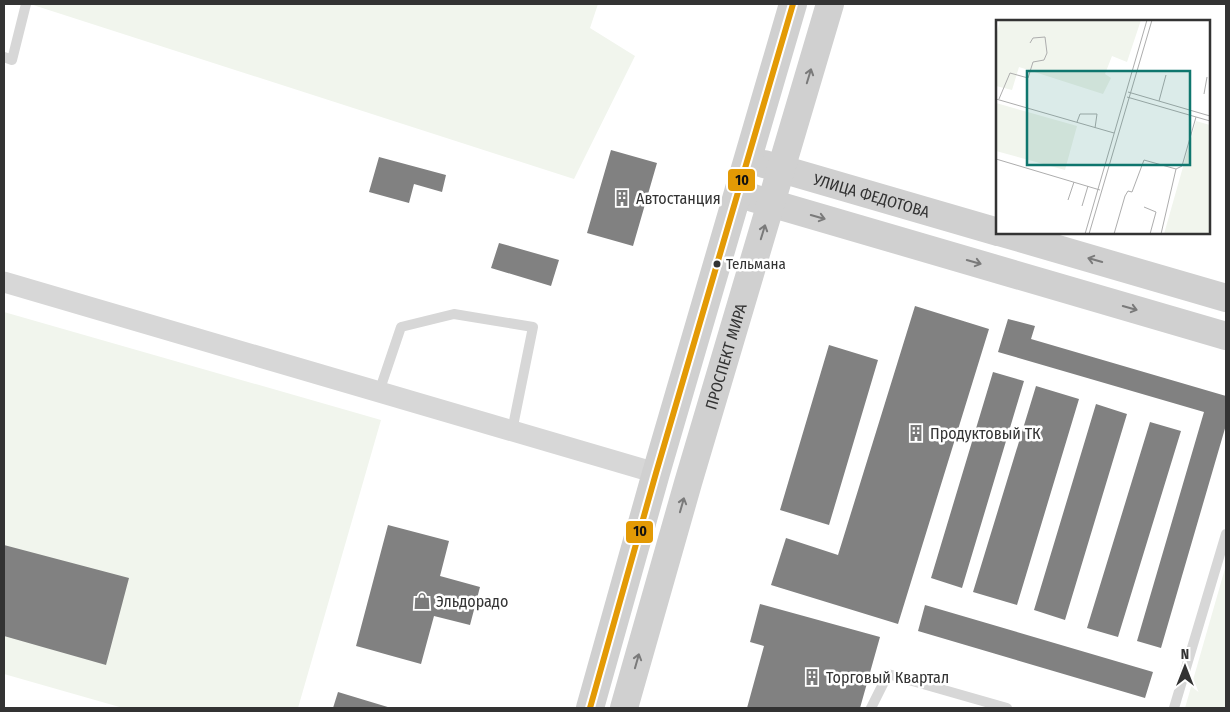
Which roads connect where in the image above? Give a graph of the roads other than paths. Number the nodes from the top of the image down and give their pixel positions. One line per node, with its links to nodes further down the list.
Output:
1 (26, 4): 4 (lane)
2 (793, 4): 5 (street, ПРОСПЕКТ МИРА)
3 (830, 4): 6 (street, ПРОСПЕКТ МИРА, one-way to 3)
4 (4, 57)
5 (747, 159): 6 (street, УЛИЦА ФЕДОТОВА); 7 (street, ПРОСПЕКТ МИРА)
6 (781, 169): 8 (street, ПРОСПЕКТ МИРА); 9 (street, УЛИЦА ФЕДОТОВА)
7 (738, 193): 8 (street); 16 (street, ПРОСПЕКТ МИРА)
8 (771, 203): 13 (street, one-way to 13); 19 (street, ПРОСПЕКТ МИРА, one-way to 8)
9 (996, 231)
10 (1005, 234): 12 (street, УЛИЦА ФЕДОТОВА, one-way to 10)
11 (4, 282): 14 (street)
12 (1226, 298)
13 (1226, 336)
14 (379, 392): 15 (street); 15 (lane)
15 (512, 431): 16 (street)
16 (656, 473): 18 (street, ПРОСПЕКТ МИРА)
17 (1226, 534): 22 (lane)
18 (590, 708)
19 (624, 708)
20 (871, 708): 21 (lane)
21 (1006, 708)
22 (1174, 708)

